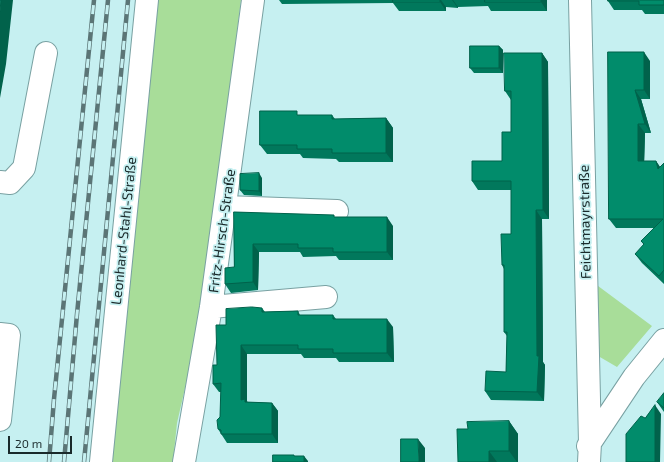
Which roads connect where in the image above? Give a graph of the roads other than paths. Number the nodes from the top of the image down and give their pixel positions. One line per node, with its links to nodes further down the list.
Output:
1 (147, 0): 14 (street, Leonhard-Stahl-Straße)
2 (253, 0): 6 (street, Fritz-Hirsch-Straße)
3 (580, 0): 13 (street, Feichtmayrstraße)
4 (46, 53): 5 (street)
5 (0, 182)
6 (225, 206): 7 (street); 9 (street, Fritz-Hirsch-Straße)
7 (337, 211)
8 (326, 297): 9 (street)
9 (211, 307): 15 (street, Fritz-Hirsch-Straße)
10 (0, 334): 12 (street)
11 (664, 340): 13 (street)
12 (0, 420)
13 (589, 453): 16 (street)
14 (101, 462)
15 (184, 462)
16 (579, 462)

